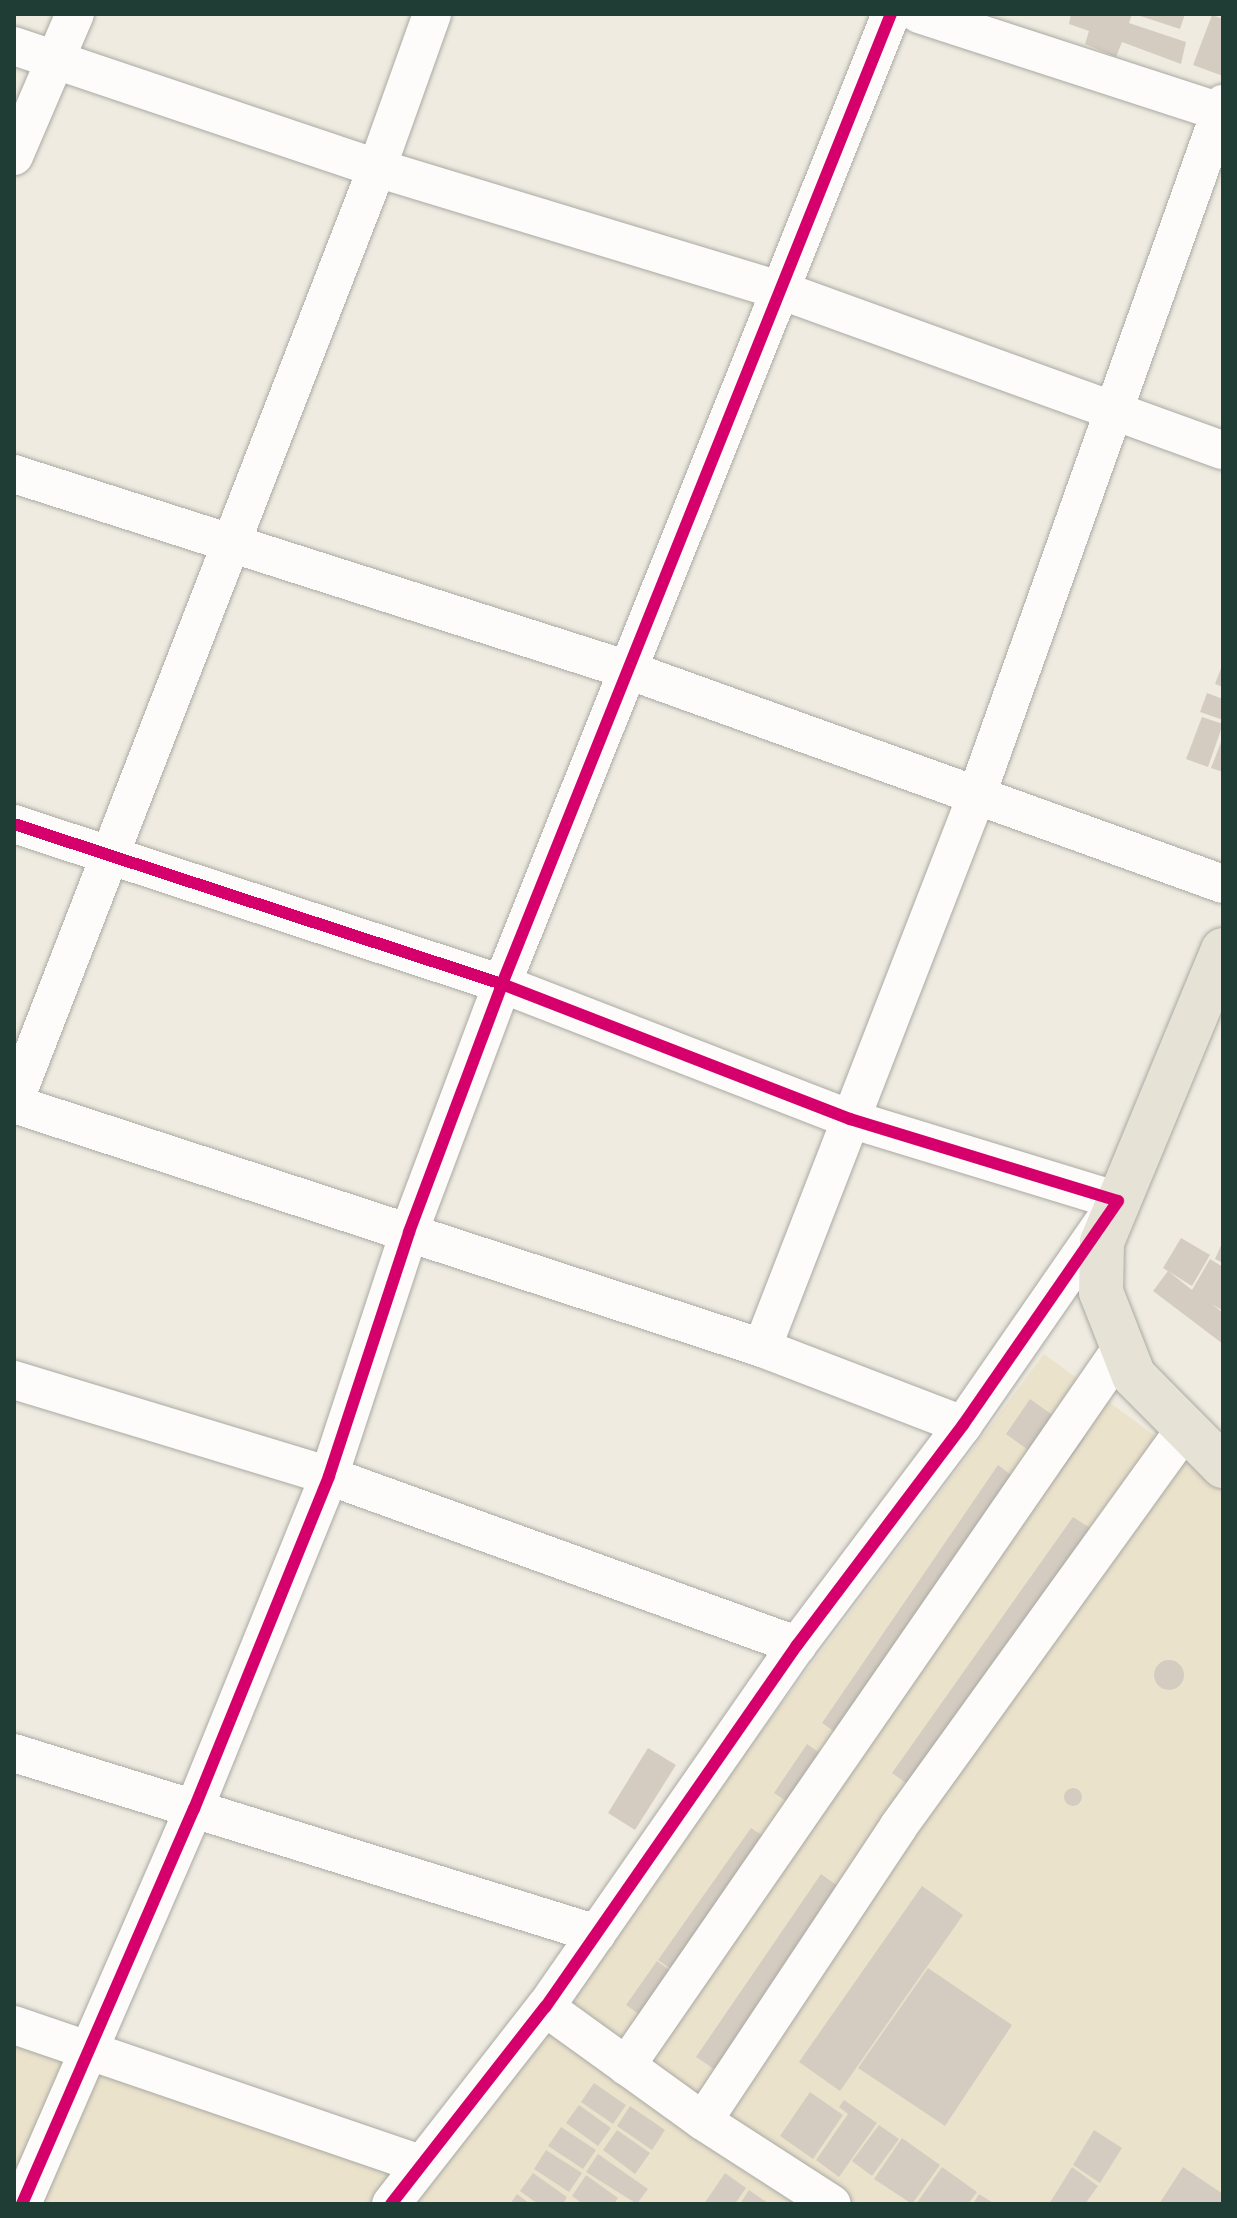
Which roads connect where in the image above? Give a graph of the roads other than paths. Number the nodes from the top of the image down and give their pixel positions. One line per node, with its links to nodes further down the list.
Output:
1 (75, 14): 6 (street)
2 (432, 14): 9 (street)
3 (891, 14): 10 (street)
4 (919, 14): 7 (street)
5 (14, 46): 6 (street)
6 (57, 61): 8 (street); 9 (street)
7 (1222, 109): 11 (street)
8 (14, 156)
9 (377, 168): 10 (street); 14 (street)
10 (783, 291): 11 (street); 15 (street)
11 (1111, 408): 12 (street); 16 (street)
12 (1223, 450)
13 (14, 474): 14 (street)
14 (231, 542): 15 (street); 18 (street)
15 (625, 669): 16 (street); 21 (street)
16 (976, 797): 19 (street); 23 (street)
17 (14, 824): 18 (street)
18 (107, 856): 21 (street); 22 (street)
19 (1223, 884)
20 (1222, 954): 24 (highway)
21 (502, 984): 23 (street); 25 (street)
22 (14, 1103): 25 (street)
23 (850, 1119): 24 (street); 26 (street)
24 (1118, 1201): 27 (highway); 29 (street)
25 (409, 1232): 26 (street); 32 (street)
26 (762, 1348): 29 (street)
27 (1121, 1349): 30 (highway); 40 (street)
28 (14, 1380): 32 (street)
29 (963, 1425): 33 (street)
30 (1184, 1430): 31 (highway); 41 (street)
31 (1223, 1466)
32 (329, 1476): 33 (street); 35 (street)
33 (797, 1645): 36 (street)
34 (14, 1753): 35 (street)
35 (194, 1809): 36 (street); 39 (street)
36 (597, 1934): 37 (street)
37 (545, 2007): 40 (street); 42 (street)
38 (14, 2025): 39 (street)
39 (86, 2048): 42 (street); 43 (street)
40 (626, 2066): 41 (street)
41 (703, 2121): 45 (street)
42 (421, 2164): 44 (street)
43 (22, 2204)
44 (391, 2204)
45 (832, 2204)

